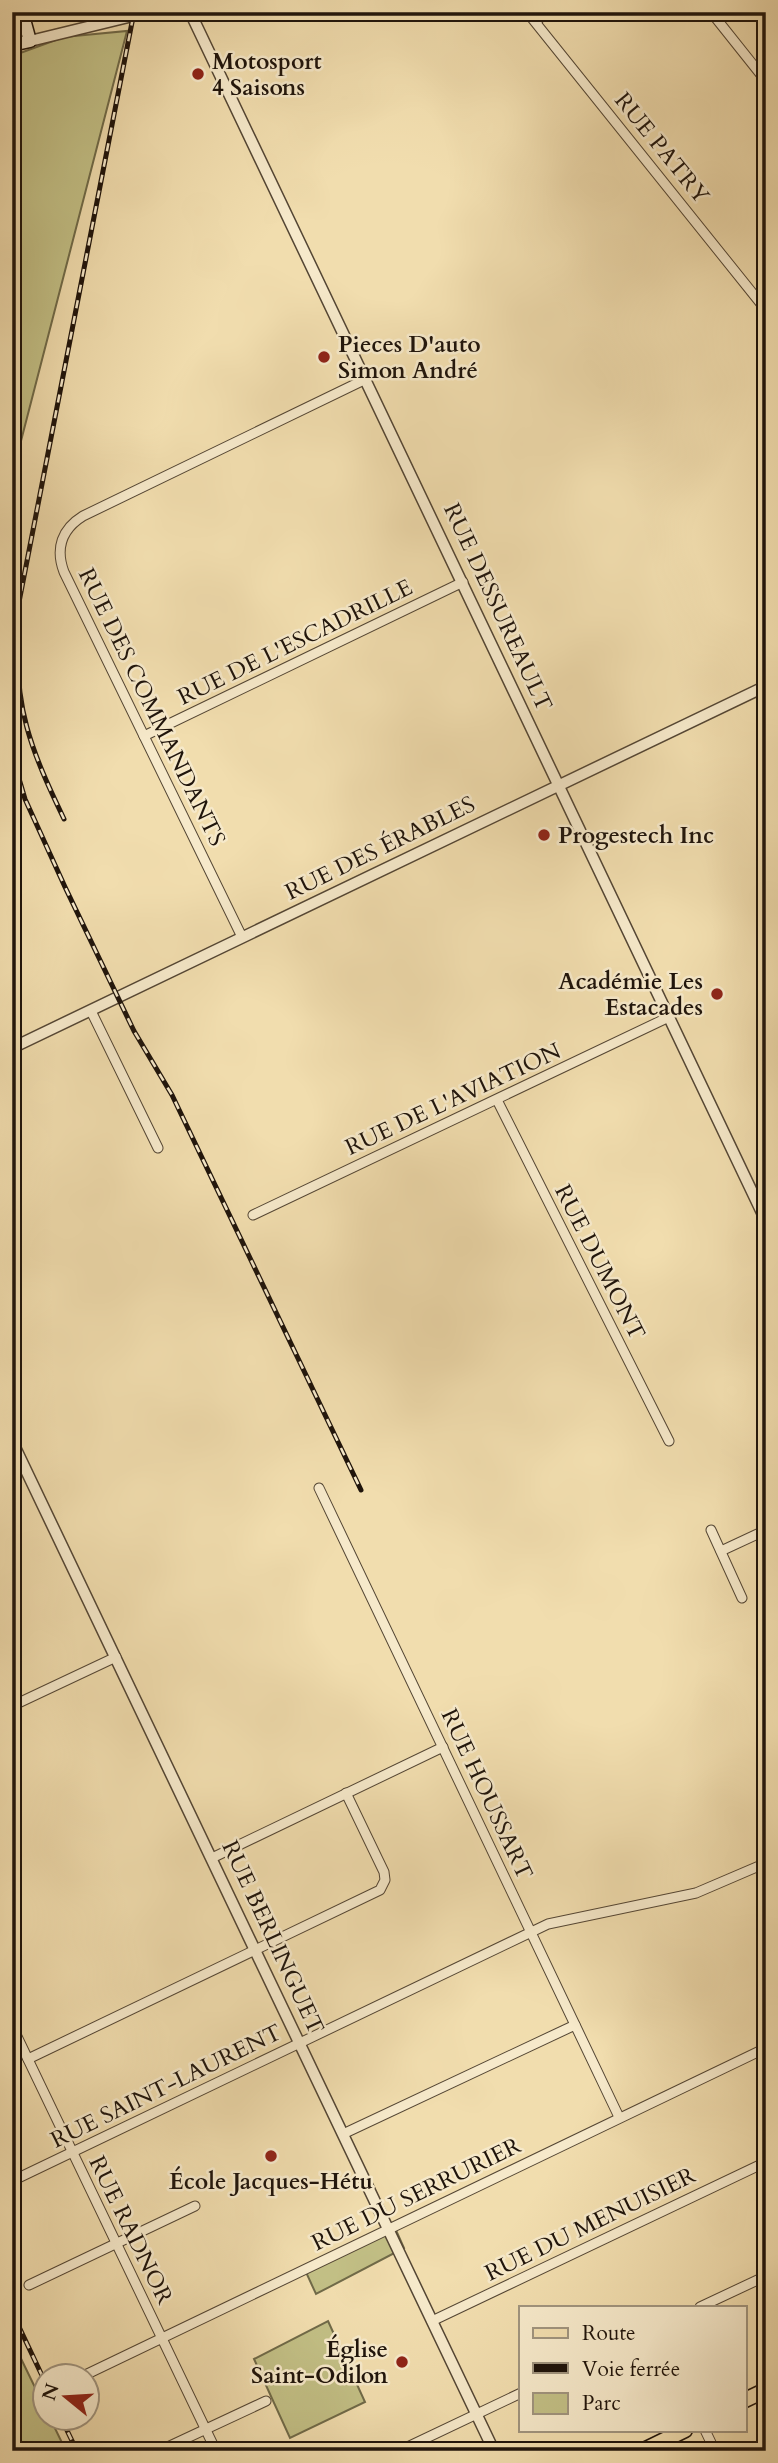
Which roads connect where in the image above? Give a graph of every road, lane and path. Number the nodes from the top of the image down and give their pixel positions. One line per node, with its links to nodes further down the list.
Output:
1 (22, 12): 8 (main road)
2 (149, 12): 8 (street)
3 (190, 12): 12 (street, RUE DESSUREAULT)
4 (527, 12): 7 (street, RUE PATRY)
5 (545, 12): 7 (street)
6 (711, 12): 10 (street)
7 (536, 22): 11 (street, RUE PATRY)
8 (30, 41): 9 (main road)
9 (12, 46)
10 (766, 81)
11 (766, 310)
12 (366, 379): 13 (street, RUE DESSUREAULT); 15 (street, RUE DES COMMANDANTS)
13 (463, 582): 15 (street, RUE DE L'ESCADRILLE); 16 (street, RUE DESSUREAULT)
14 (766, 686): 16 (street, RUE DES ÉRABLES)
15 (144, 736): 17 (street, RUE DES COMMANDANTS)
16 (559, 786): 17 (street, RUE DES ÉRABLES); 19 (street, RUE DESSUREAULT)
17 (242, 937): 18 (street, RUE DES ÉRABLES)
18 (91, 1011): 20 (street, RUE DES ÉRABLES); 22 (street)
19 (669, 1017): 21 (street, RUE DE L'AVIATION); 24 (street, RUE DESSUREAULT)
20 (12, 1048)
21 (497, 1100): 23 (street, RUE DE L'AVIATION); 26 (street, RUE DUMONT)
22 (158, 1149)
23 (253, 1215)
24 (766, 1221)
25 (12, 1441): 32 (street, RUE BERLINGUET)
26 (669, 1441)
27 (319, 1488): 34 (street, RUE HOUSSART)
28 (711, 1530): 30 (street)
29 (766, 1530): 30 (street)
30 (720, 1551): 31 (street)
31 (742, 1598)
32 (116, 1657): 33 (street); 36 (street, RUE BERLINGUET)
33 (12, 1706)
34 (443, 1747): 35 (street); 38 (street, RUE HOUSSART)
35 (346, 1793): 36 (street); 39 (street)
36 (212, 1858): 39 (street, RUE BERLINGUET)
37 (766, 1863): 38 (street, RUE SAINT-LAURENT)
38 (531, 1932): 40 (street, RUE HOUSSART); 42 (street, RUE SAINT-LAURENT)
39 (256, 1950): 42 (street, RUE BERLINGUET); 44 (street)
40 (575, 2025): 45 (street, RUE HOUSSART); 46 (street)
41 (12, 2026): 44 (street, RUE RADNOR)
42 (300, 2042): 46 (street, RUE BERLINGUET); 47 (street, RUE SAINT-LAURENT)
43 (766, 2048): 45 (street, RUE DU SERRURIER)
44 (28, 2059): 47 (street, RUE RADNOR)
45 (619, 2117): 51 (street, RUE DU SERRURIER)
46 (343, 2134): 51 (street, RUE BERLINGUET)
47 (73, 2152): 49 (street, RUE SAINT-LAURENT); 52 (street, RUE RADNOR)
48 (766, 2161): 56 (street, RUE DU MENUISIER)
49 (12, 2181)
50 (195, 2206): 52 (street)
51 (388, 2229): 56 (street, RUE BERLINGUET); 57 (street, RUE DU SERRURIER)
52 (116, 2244): 54 (street); 57 (street, RUE RADNOR)
53 (766, 2276): 55 (street)
54 (29, 2285)
55 (702, 2306)
56 (432, 2321): 63 (street, RUE BERLINGUET)
57 (161, 2338): 58 (street, RUE DU SERRURIER); 64 (street, RUE RADNOR)
58 (102, 2366)
59 (766, 2390): 61 (main road)
60 (519, 2394): 63 (street)
61 (746, 2400)
62 (266, 2401): 64 (street)
63 (476, 2414): 69 (street); 70 (street, RUE BERLINGUET)
64 (205, 2429): 67 (street); 68 (street, RUE RADNOR)
65 (681, 2432): 71 (main road)
66 (706, 2432): 72 (street)
67 (159, 2451)
68 (216, 2451)
69 (399, 2451)
70 (494, 2451)
71 (642, 2451)
72 (715, 2451)

